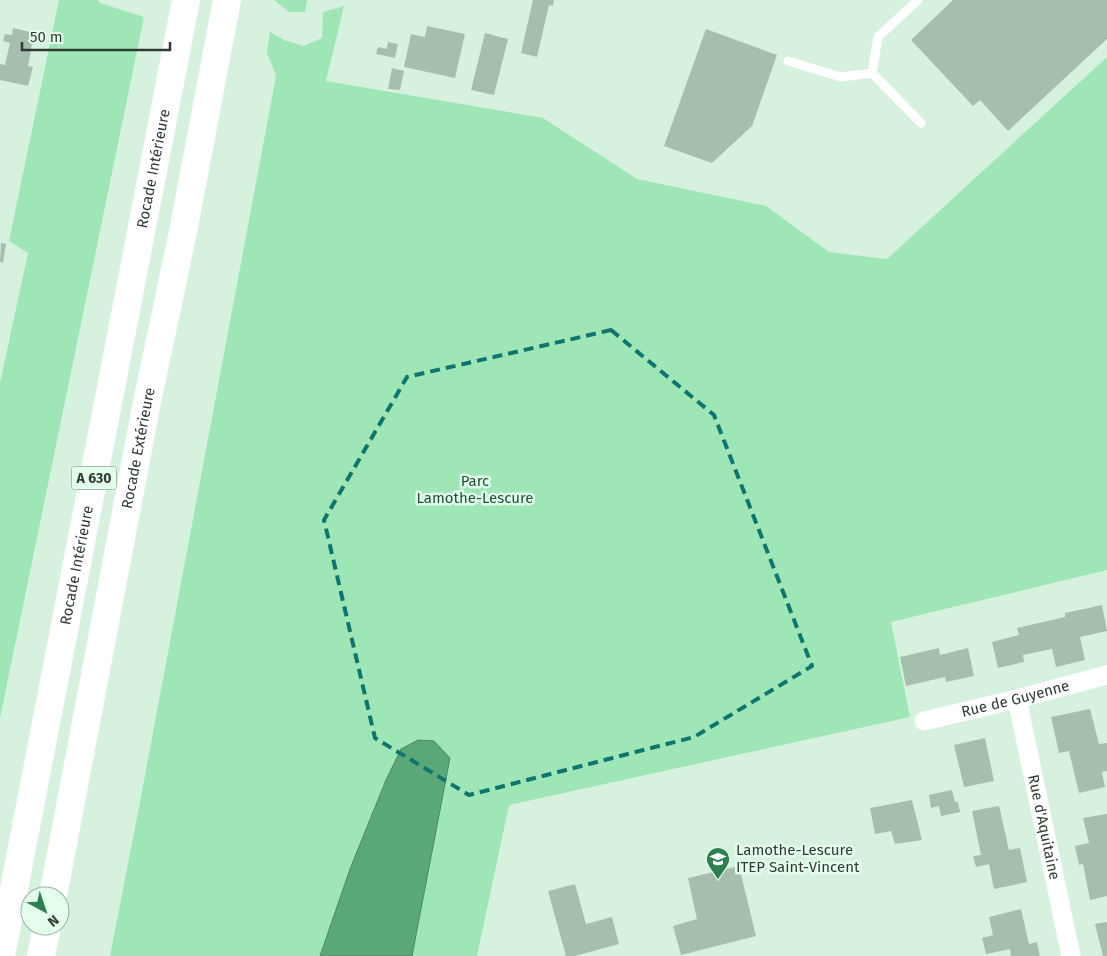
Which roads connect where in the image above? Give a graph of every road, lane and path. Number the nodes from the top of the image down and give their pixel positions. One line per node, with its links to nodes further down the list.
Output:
1 (186, 0): 12 (highway, Rocade Intérieure / A 630)
2 (227, 0): 10 (highway, Rocade Extérieure / A 630)
3 (918, 0): 5 (lane)
4 (788, 61): 5 (lane)
5 (872, 73): 6 (lane)
6 (921, 123)
7 (1107, 675): 8 (street, Rue de Guyenne)
8 (1017, 699): 9 (street, Rue de Guyenne); 14 (street, Rue d'Aquitaine)
9 (924, 721)
10 (55, 886)
11 (45, 936): 13 (highway)
12 (1, 956)
13 (41, 956)
14 (1071, 956)

